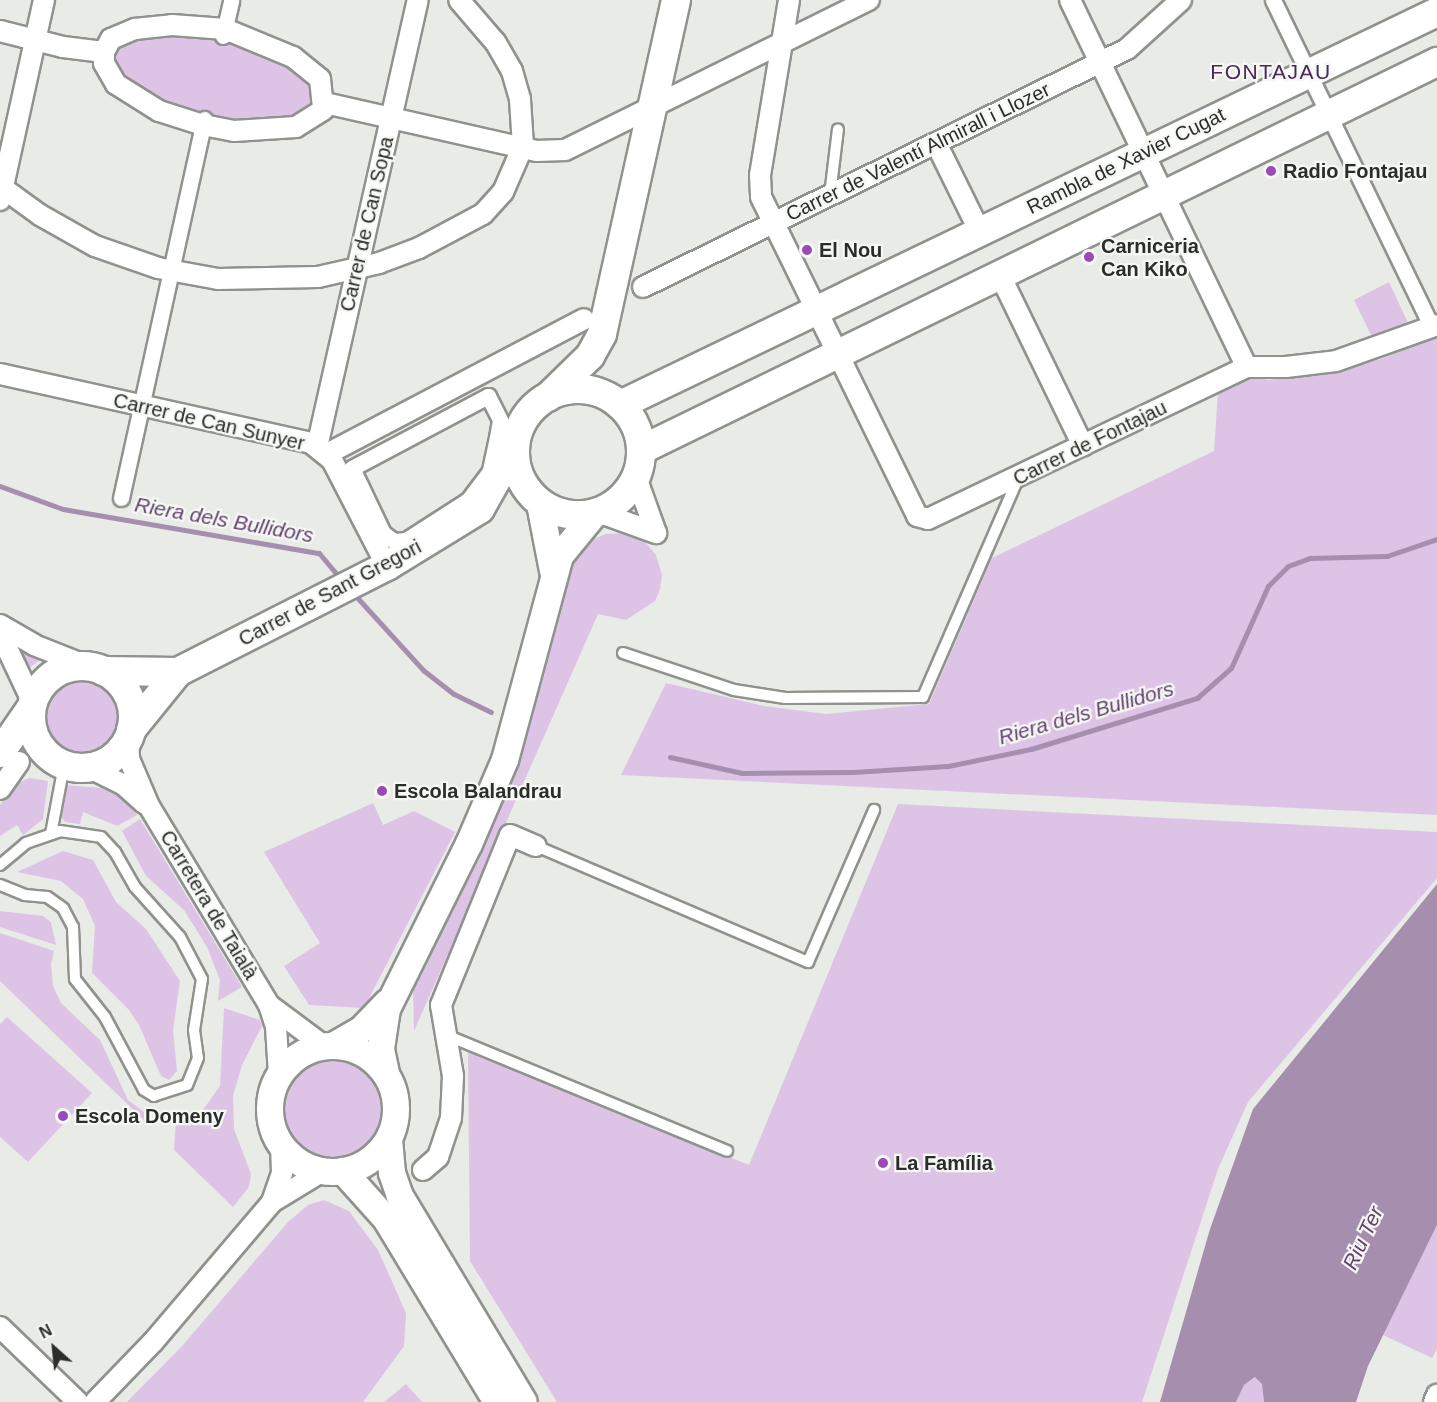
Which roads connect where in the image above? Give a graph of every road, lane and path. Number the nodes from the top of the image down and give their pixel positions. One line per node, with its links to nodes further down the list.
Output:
1 (44, 0): 14 (street)
2 (231, 0): 13 (street)
3 (418, 0): 23 (street, Carrer de Can Sopa)
4 (459, 0): 27 (street)
5 (676, 0): 21 (main road)
6 (789, 0): 15 (street)
7 (868, 0): 15 (street)
8 (1070, 0): 18 (street)
9 (1181, 0): 18 (street, Carrer de Valentí Almirall i Llozer)
10 (1273, 0): 19 (street)
11 (1437, 12): 19 (main road, Rambla de Xavier Cugat)
12 (0, 31): 14 (street)
13 (224, 33): 16 (street); 20 (street)
14 (36, 38): 16 (street); 29 (street)
15 (782, 42): 21 (street); 32 (street)
16 (104, 52): 24 (street)
17 (1437, 62): 22 (main road)
18 (1100, 63): 26 (street, Carrer de Valentí Almirall i Llozer); 28 (street)
19 (1308, 74): 22 (street); 28 (main road, Rambla de Xavier Cugat)
20 (325, 103): 23 (street); 24 (street)
21 (653, 106): 27 (street); 40 (main road)
22 (1327, 114): 30 (main road); 39 (street)
23 (391, 117): 27 (street); 34 (street, Carrer de Can Sopa)
24 (204, 122): 35 (street)
25 (838, 129): 31 (lane)
26 (936, 143): 31 (street, Carrer de Valentí Almirall i Llozer); 33 (street)
27 (523, 146): 34 (street)
28 (1143, 153): 30 (street); 33 (main road, Rambla de Xavier Cugat)
29 (1, 192): 35 (street)
30 (1163, 193): 36 (main road); 42 (street)
31 (830, 195): 32 (street, Carrer de Valentí Almirall i Llozer)
32 (773, 224): 37 (street, Carrer de Valentí Almirall i Llozer); 38 (street)
33 (980, 232): 38 (main road, Rambla de Xavier Cugat)
34 (357, 268): 35 (street); 49 (street, Carrer de Can Sopa)
35 (172, 270): 46 (street)
36 (999, 273): 41 (main road); 47 (street)
37 (643, 287)
38 (815, 310): 41 (street); 45 (main road, Rambla de Xavier Cugat)
39 (1435, 326): 42 (street, Carrer de Fontajau)
40 (593, 327): 44 (main road); 45 (main road); 49 (street)
41 (835, 354): 50 (main road); 51 (street, Carrer de Fontajau)
42 (1247, 367): 47 (street, Carrer de Fontajau)
43 (0, 374): 46 (street, Carrer de Can Sunyer)
44 (548, 398): 45 (main road); 48 (main road)
45 (619, 404): 50 (main road)
46 (141, 406): 49 (street, Carrer de Can Sunyer); 52 (street)
47 (1079, 439): 51 (street, Carrer de Fontajau)
48 (515, 447): 53 (main road); 54 (main road, Carrer de Sant Gregori)
49 (322, 450): 57 (street, Carrer de Can Sunyer)
50 (639, 464): 55 (main road); 55 (street)
51 (1018, 478): 61 (lane)
52 (122, 498)
53 (539, 503): 54 (main road, Carrer de Sant Gregori); 55 (main road); 58 (street)
54 (480, 509): 57 (main road, Carrer de Sant Gregori)
55 (597, 512): 58 (street)
56 (406, 540): 56 (street)
57 (380, 570): 63 (main road, Carrer de Sant Gregori)
58 (554, 571): 75 (street)
59 (0, 625): 62 (street)
60 (0, 633): 64 (street)
61 (623, 653)
62 (95, 669): 63 (main road, Carrer de Sant Gregori); 64 (main road); 65 (main road)
63 (178, 672): 65 (main road, Carrer de Sant Gregori)
64 (32, 705): 66 (main road); 67 (main road)
65 (130, 734): 67 (main road); 69 (street, Carretera de Taialà)
66 (6, 759): 67 (main road); 68 (street)
67 (68, 763): 69 (street, Carretera de Taialà); 71 (lane)
68 (0, 789)
69 (149, 806): 76 (street, Carretera de Taialà)
70 (874, 810): 72 (lane)
71 (51, 834): 73 (lane); 74 (lane)
72 (536, 846): 77 (street)
73 (0, 865)
74 (0, 885)
75 (392, 998): 78 (street); 79 (street)
76 (269, 1005): 78 (street, Carretera de Taialà); 80 (street, Carretera de Taialà)
77 (446, 1035): 83 (lane); 84 (street)
78 (328, 1046): 79 (street); 80 (street)
79 (386, 1073): 81 (street)
80 (279, 1076): 82 (street)
81 (389, 1139): 85 (street); 92 (street)
82 (280, 1144): 85 (street); 86 (street)
83 (727, 1151)
84 (423, 1170)
85 (333, 1171): 86 (street); 91 (street)
86 (272, 1202): 90 (street)
87 (0, 1328): 89 (street)
88 (1437, 1395): 93 (street)
89 (78, 1402)
90 (95, 1402)
91 (497, 1402)
92 (524, 1402)
93 (1434, 1402)

